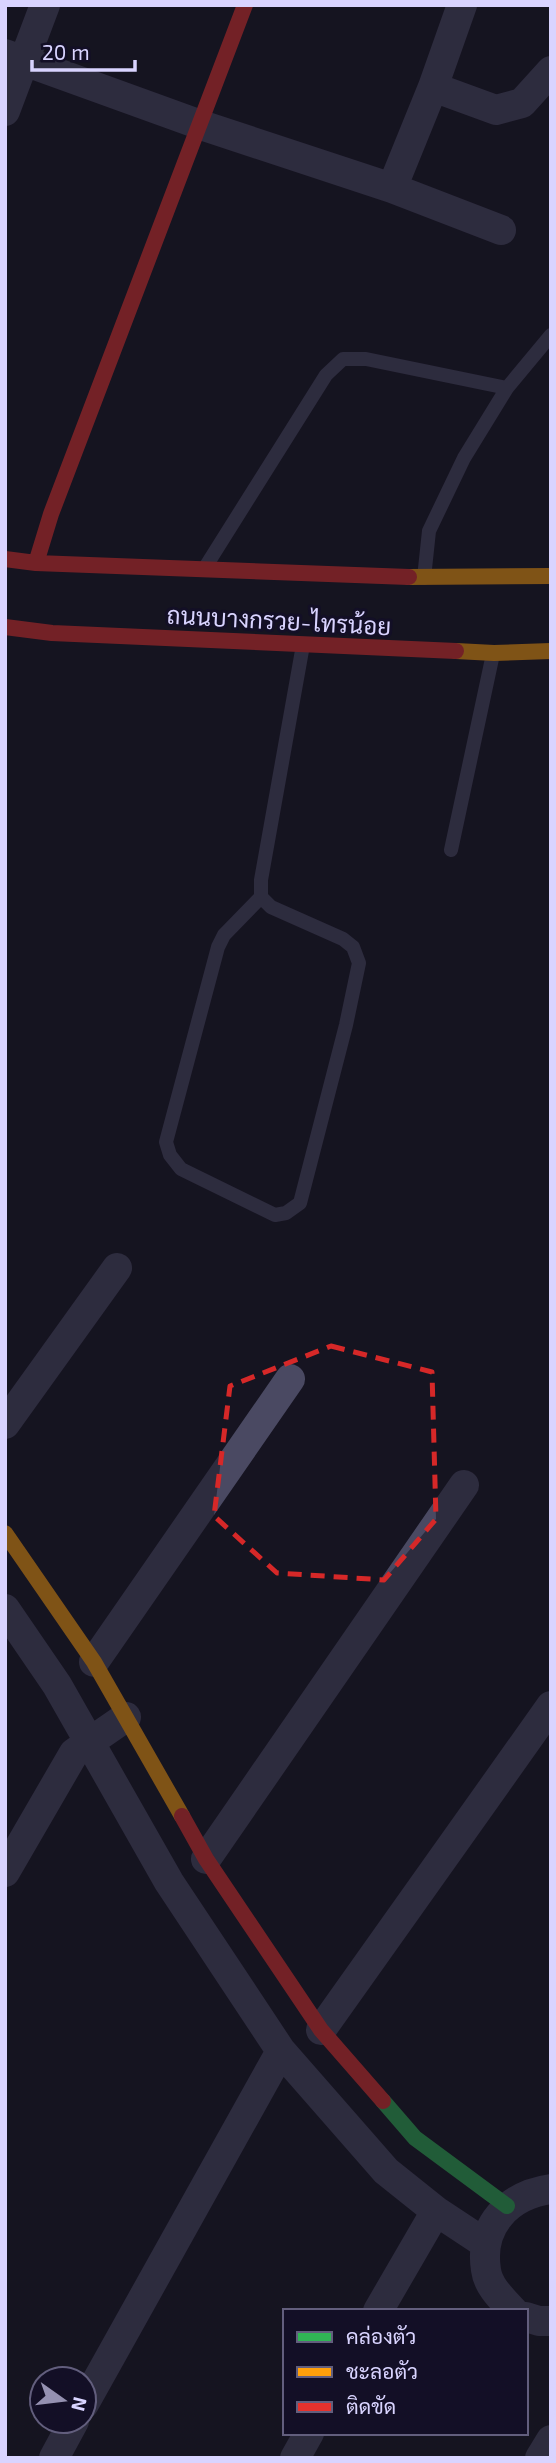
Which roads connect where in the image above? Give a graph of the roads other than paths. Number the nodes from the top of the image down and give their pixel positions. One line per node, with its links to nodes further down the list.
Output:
1 (45, 5): 4 (street)
2 (245, 5): 8 (street)
3 (462, 5): 6 (street)
4 (14, 57): 7 (street); 8 (street)
5 (551, 71): 6 (street)
6 (433, 87): 9 (street)
7 (5, 111)
8 (201, 125): 9 (street); 14 (street)
9 (392, 188): 10 (street)
10 (501, 230)
11 (551, 335): 12 (lane)
12 (507, 388): 15 (lane); 17 (lane)
13 (5, 559): 14 (street, ถนนบางกรวย-ไทรน้อย)
14 (36, 563): 15 (street, ถนนบางกรวย-ไทรน้อย)
15 (203, 570): 17 (street, ถนนบางกรวย-ไทรน้อย)
16 (551, 576): 17 (street, ถนนบางกรวย-ไทรน้อย)
17 (424, 578)
18 (5, 627): 19 (street, ถนนบางกรวย-ไทรน้อย)
19 (303, 643): 21 (street, ถนนบางกรวย-ไทรน้อย); 23 (lane)
20 (551, 650): 21 (street, ถนนบางกรวย-ไทรน้อย)
21 (494, 653): 22 (lane)
22 (451, 850)
23 (261, 897): 23 (lane)
24 (117, 1268): 26 (street)
25 (290, 1379): 30 (street)
26 (5, 1424)
27 (464, 1485): 34 (street)
28 (5, 1533): 30 (street)
29 (5, 1609): 33 (street)
30 (94, 1662): 32 (street)
31 (551, 1706): 36 (street)
32 (125, 1717): 33 (street); 34 (street)
33 (89, 1742): 35 (street); 37 (street)
34 (206, 1859): 36 (street)
35 (5, 1872)
36 (321, 2030): 39 (street)
37 (281, 2052): 40 (street); 46 (street)
38 (551, 2189): 39 (street)
39 (507, 2206): 41 (street)
40 (436, 2211): 41 (street); 42 (street)
41 (486, 2244): 43 (street)
42 (380, 2309)
43 (511, 2309)
44 (528, 2318): 45 (street)
45 (551, 2321)
46 (98, 2379)
47 (66, 2435): 50 (street)
48 (308, 2435): 51 (street)
49 (551, 2440): 52 (street)
50 (54, 2458)
51 (295, 2458)
52 (540, 2458)

